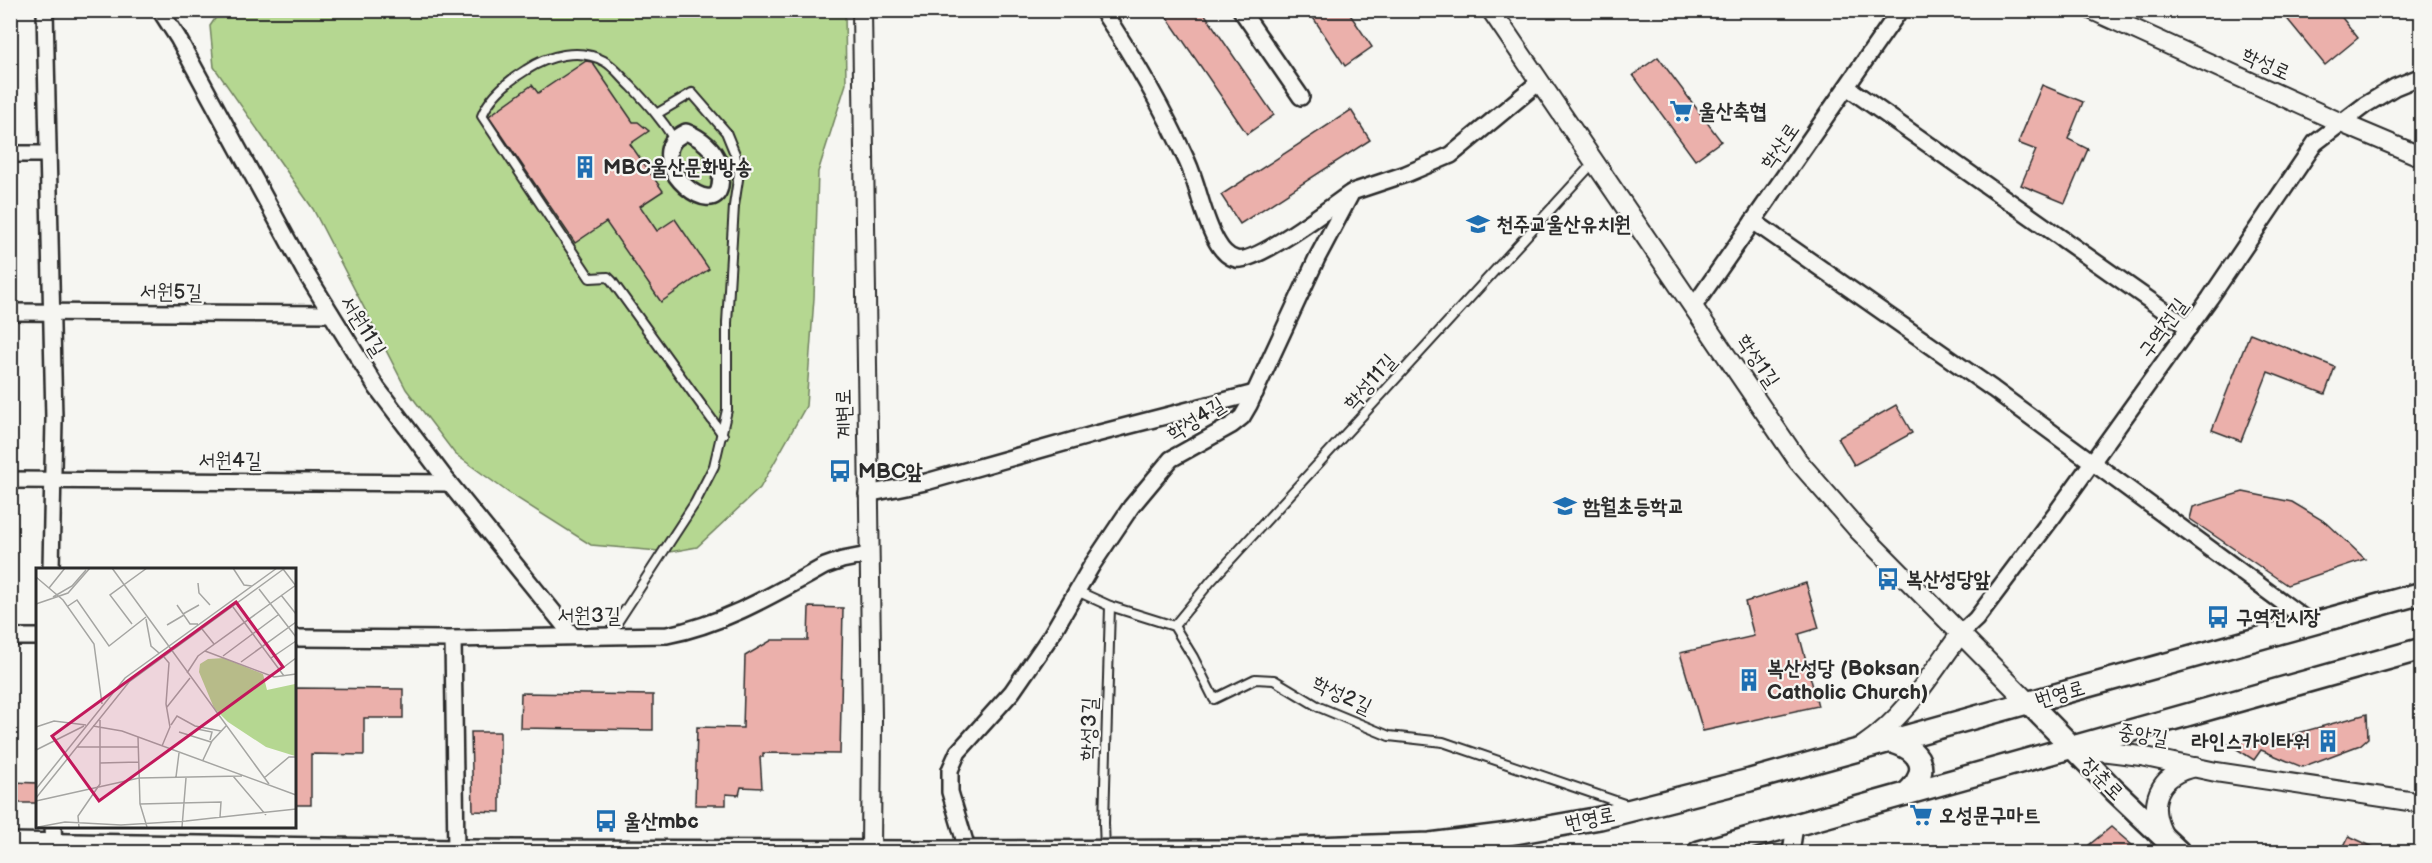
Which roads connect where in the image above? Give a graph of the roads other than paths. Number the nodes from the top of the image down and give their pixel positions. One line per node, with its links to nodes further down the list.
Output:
1 (45, 10): 17 (street)
2 (160, 10): 25 (street, 서원11길)
3 (862, 10): 33 (street, 계변로)
4 (1102, 10): 20 (street)
5 (1241, 10): 12 (street)
6 (1491, 10): 10 (street, 학성1길)
7 (1900, 10): 11 (street, 학산로)
8 (2092, 10): 14 (street, 학성로)
9 (2421, 76): 14 (street, 구역전길)
10 (1539, 82): 19 (street, 학성1길); 20 (street)
11 (1846, 87): 21 (street, 학산로); 26 (street)
12 (1301, 97)
13 (658, 113): 15 (lane); 28 (lane); 28 (lane)
14 (2339, 122): 18 (street, 학성로); 26 (street, 구역전길)
15 (674, 139)
16 (10, 154): 17 (street)
17 (48, 154): 24 (street)
18 (2421, 157)
19 (1594, 162): 22 (street, 학성1길); 40 (lane, 학성11길)
20 (1352, 192): 27 (street, 학성4길)
21 (1753, 221): 22 (street, 학산로); 29 (street)
22 (1694, 306): 41 (street, 학성1길)
23 (10, 312): 24 (street, 서원5길)
24 (52, 312): 25 (street, 서원5길); 31 (street)
25 (331, 314): 32 (street, 서원11길)
26 (2189, 328): 29 (street, 구역전길)
27 (1255, 393): 33 (street); 36 (street, 학성4길)
28 (723, 435): 43 (lane)
29 (2091, 463): 39 (street); 41 (street, 구역전길)
30 (10, 480): 31 (street, 서원4길)
31 (53, 480): 32 (street, 서원4길); 35 (street)
32 (449, 483): 42 (street, 서원11길)
33 (867, 494): 34 (street, 계변로)
34 (868, 555): 43 (street, 서원3길); 63 (street, 계변로)
35 (51, 568)
36 (1077, 591): 38 (lane); 65 (street, 학성4길)
37 (2421, 593): 39 (main road, 번영로)
38 (1110, 606): 40 (lane); 66 (lane, 학성3길)
39 (2312, 624): 49 (main road, 번영로)
40 (1174, 626): 56 (lane, 학성2길)
41 (1961, 633): 49 (street, 학성1길); 52 (street)
42 (572, 635): 43 (street, 서원3길); 47 (street, 서원3길)
43 (609, 636)
44 (10, 637): 45 (street)
45 (36, 637)
46 (296, 638): 47 (street, 서원3길)
47 (453, 639): 61 (street)
48 (2421, 649): 51 (main road)
49 (2028, 702): 50 (main road, 번영로); 51 (main road, 장춘로)
50 (1889, 741): 52 (main road, 번영로); 54 (main road)
51 (2071, 747): 53 (street, 중앙길); 54 (main road); 60 (main road, 장춘로)
52 (1855, 751): 56 (main road, 번영로)
53 (2195, 767): 55 (street, 중앙길); 60 (street)
54 (1906, 794): 57 (main road)
55 (2421, 803)
56 (1638, 809): 62 (main road, 번영로)
57 (1795, 826): 67 (main road); 68 (street)
58 (53, 835): 59 (main road, 번영로); 61 (main road, 번영로)
59 (10, 844)
60 (2172, 847)
61 (456, 851): 63 (main road, 번영로)
62 (1229, 851): 64 (main road, 번영로, bridge)
63 (870, 852): 64 (main road, 번영로)
64 (936, 852)
65 (968, 852)
66 (1105, 852)
67 (1699, 852)
68 (1791, 852)

